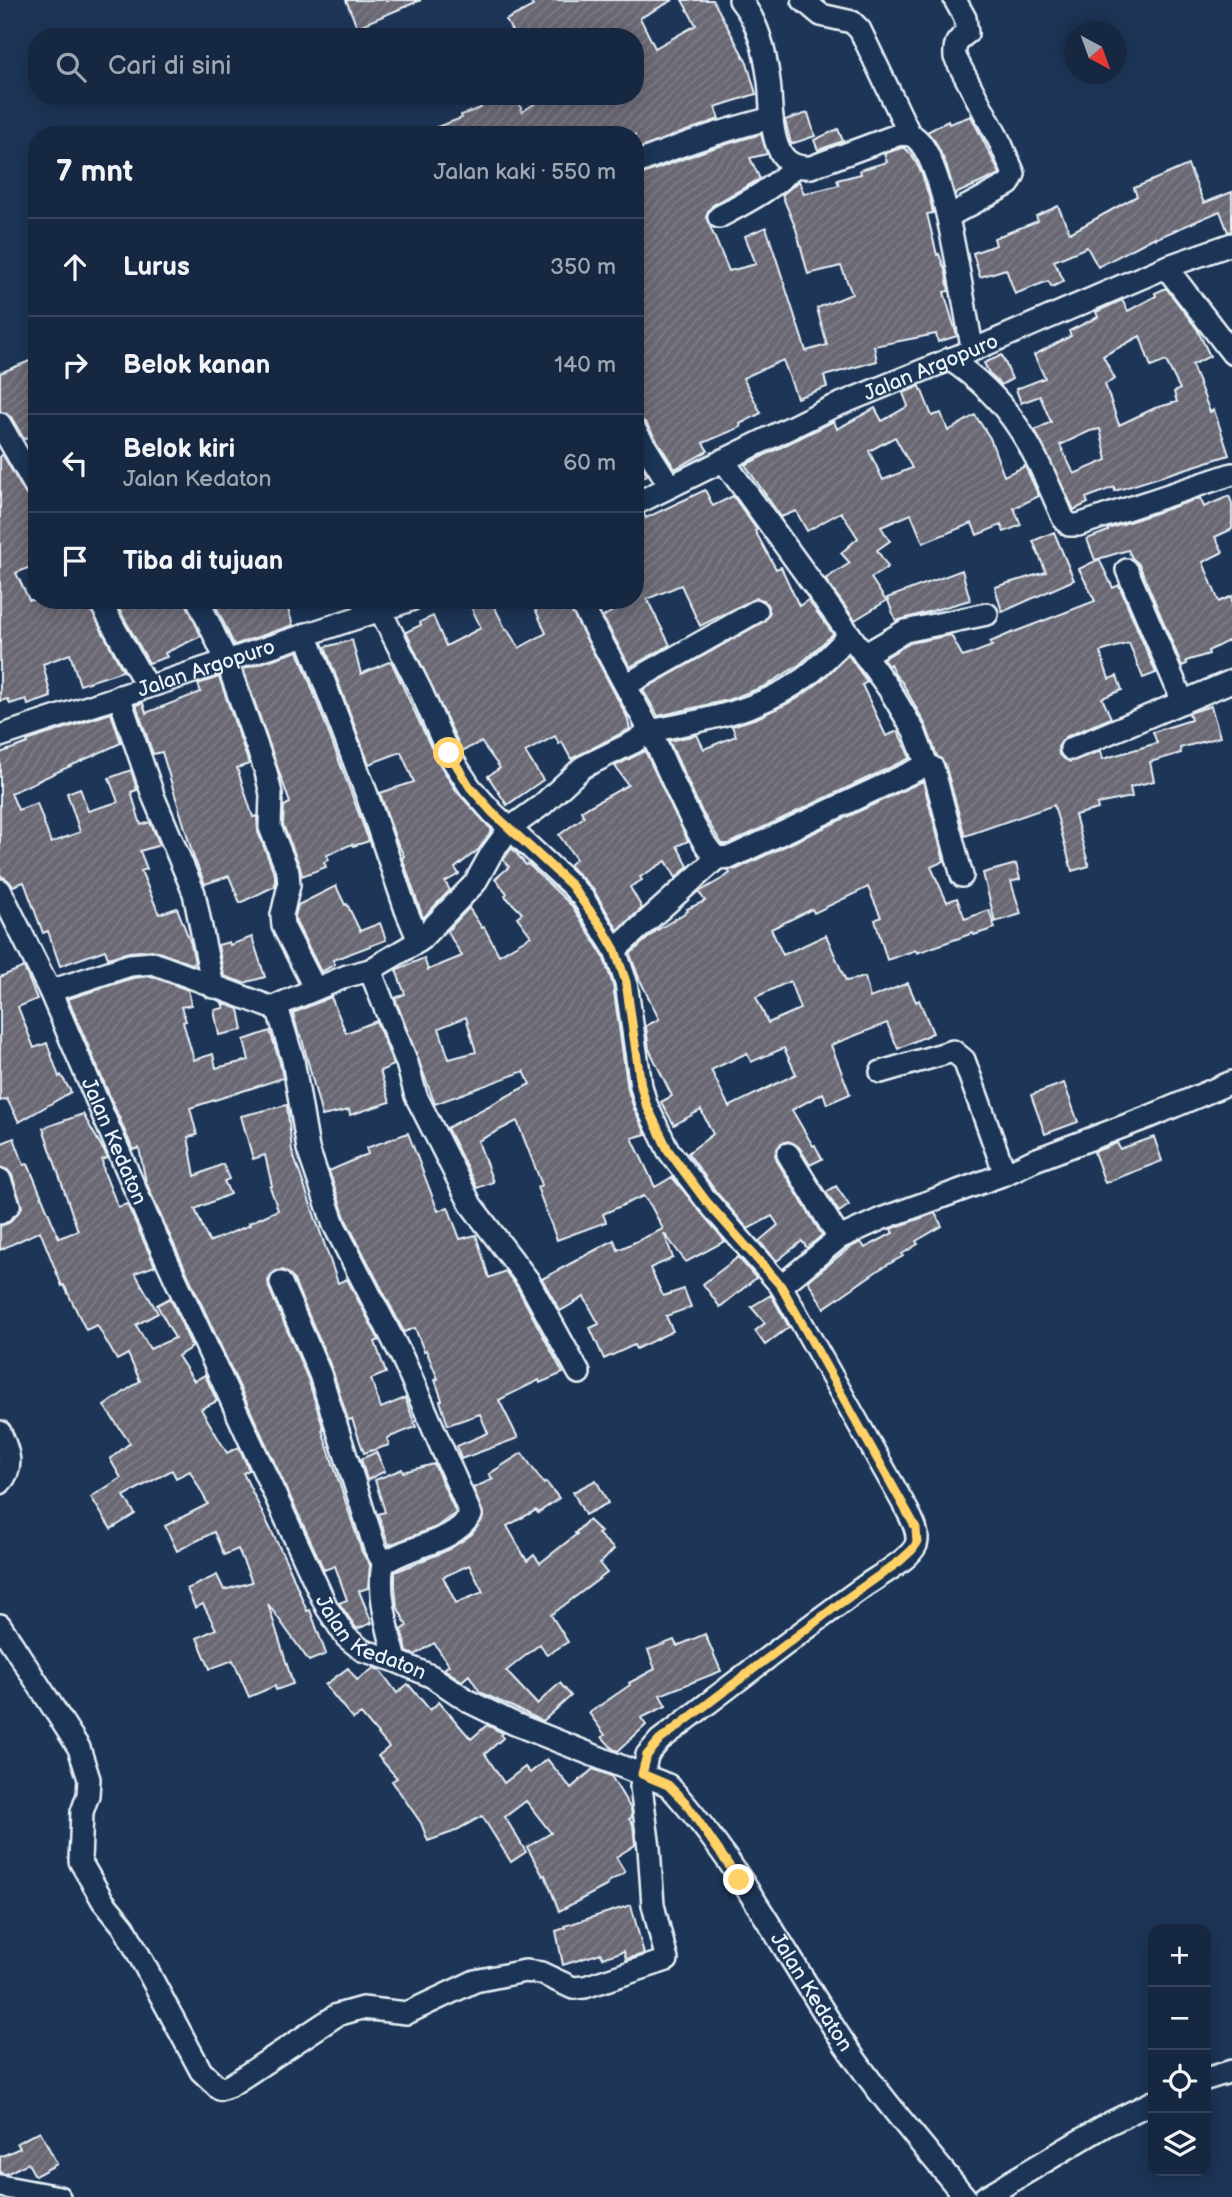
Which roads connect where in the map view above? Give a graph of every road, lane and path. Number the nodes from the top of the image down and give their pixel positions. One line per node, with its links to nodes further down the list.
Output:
1 (740, 0): 4 (street)
2 (803, 0): 5 (street)
3 (955, 0): 8 (street)
4 (772, 118): 6 (street); 7 (street)
5 (910, 135): 7 (street); 8 (street)
6 (644, 160)
7 (795, 166): 9 (street)
8 (949, 216): 12 (street)
9 (719, 217)
10 (1232, 244): 11 (street, Jalan Argopuro)
11 (1166, 267): 12 (street, Jalan Argopuro); 13 (street)
12 (973, 350): 14 (street, Jalan Argopuro)
13 (1232, 353)
14 (949, 359): 17 (street, Jalan Argopuro); 19 (street)
15 (0, 424): 18 (street)
16 (644, 444): 20 (street)
17 (723, 460): 20 (street, Jalan Argopuro); 31 (street)
18 (28, 473)
19 (1232, 474)
20 (670, 486): 21 (street, Jalan Argopuro)
21 (644, 499)
22 (1127, 570): 38 (street)
23 (104, 609): 36 (street)
24 (202, 609): 33 (street)
25 (369, 609): 30 (street, Jalan Argopuro)
26 (379, 609): 43 (street)
27 (584, 609): 35 (street)
28 (757, 611): 35 (street)
29 (986, 614): 32 (street)
30 (306, 634): 33 (street, Jalan Argopuro); 47 (street)
31 (850, 635): 32 (street); 39 (street)
32 (864, 654): 42 (street)
33 (227, 662): 36 (street, Jalan Argopuro); 51 (street)
34 (1232, 681): 38 (street)
35 (626, 685): 39 (street)
36 (147, 687): 37 (street, Jalan Argopuro)
37 (119, 696): 40 (street, Jalan Argopuro); 50 (street)
38 (1184, 702): 41 (street)
39 (650, 731): 43 (street); 44 (street)
40 (0, 736)
41 (1071, 749)
42 (927, 765): 44 (street); 45 (street)
43 (510, 828): 47 (street); 48 (street)
44 (717, 858): 48 (street)
45 (962, 876)
46 (0, 890): 52 (street, Jalan Kedaton)
47 (419, 942): 49 (street)
48 (615, 950): 62 (street)
49 (370, 970): 51 (street); 63 (street)
50 (213, 988): 52 (street); 53 (street)
51 (315, 989): 53 (street)
52 (50, 991): 68 (street, Jalan Kedaton)
53 (278, 1010): 66 (street)
54 (881, 1072): 57 (street)
55 (1232, 1082): 57 (street)
56 (788, 1154): 60 (street)
57 (1005, 1174): 60 (street)
58 (0, 1180): 59 (street)
59 (0, 1213)
60 (839, 1238): 62 (street)
61 (281, 1283): 66 (street)
62 (781, 1286): 69 (street)
63 (579, 1373)
64 (0, 1432): 65 (street)
65 (0, 1483)
66 (387, 1561): 68 (street)
67 (0, 1625): 69 (street)
68 (396, 1661): 69 (street, Jalan Kedaton)
69 (642, 1774): 75 (street, Jalan Kedaton)
70 (1232, 2071): 71 (street)
71 (1211, 2077)
72 (1148, 2104): 76 (street)
73 (0, 2186): 74 (street)
74 (59, 2197)
75 (965, 2197)
76 (985, 2197)

